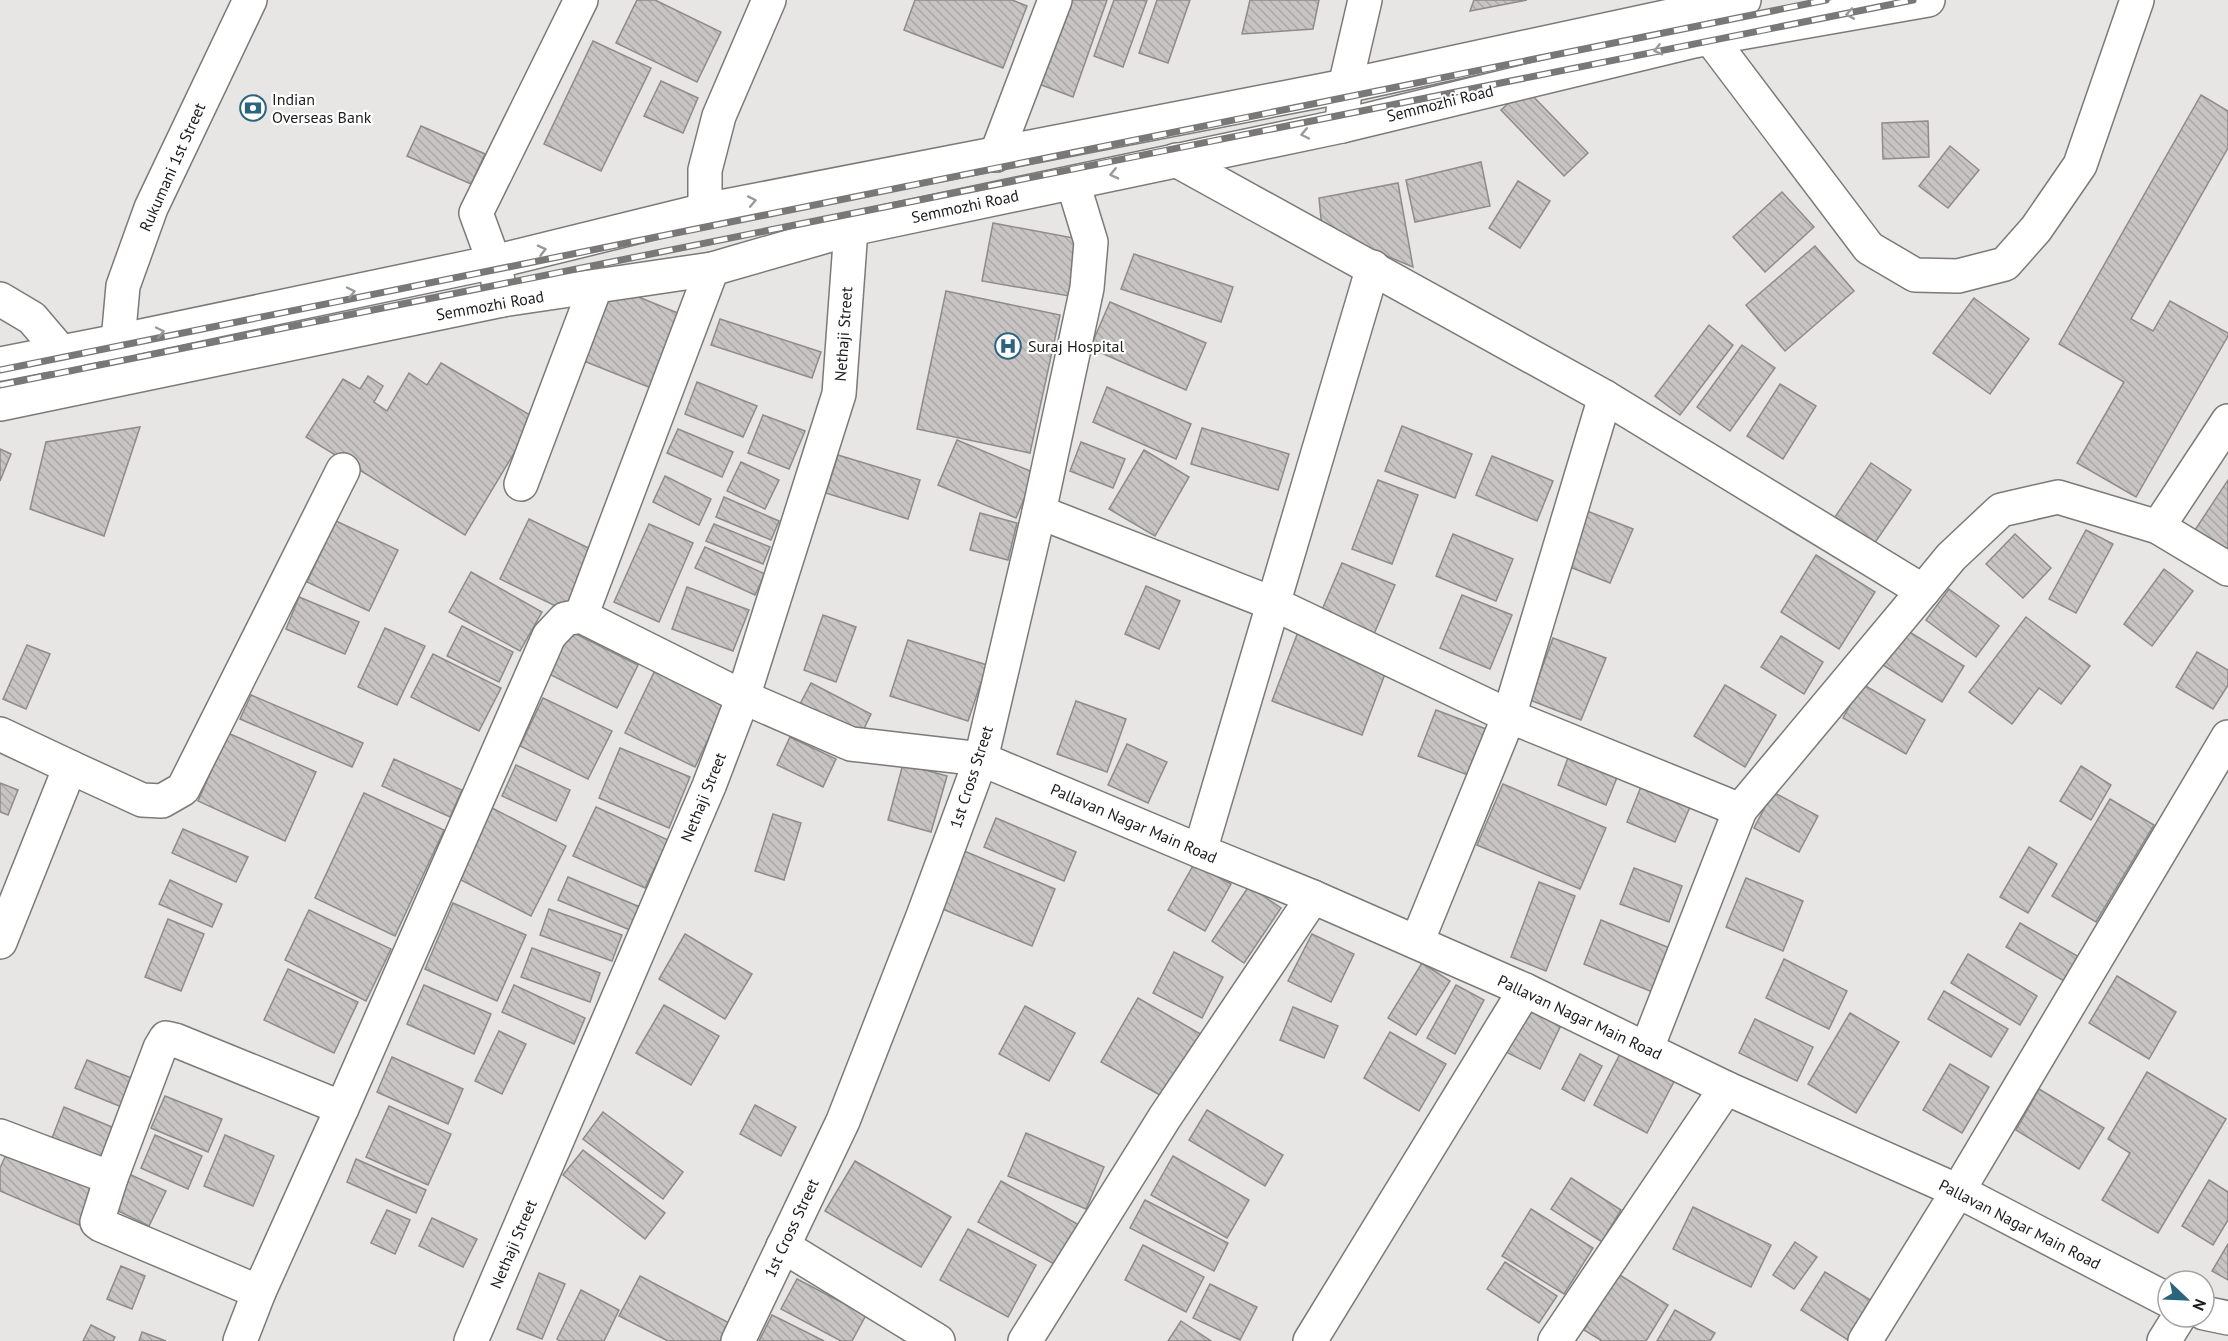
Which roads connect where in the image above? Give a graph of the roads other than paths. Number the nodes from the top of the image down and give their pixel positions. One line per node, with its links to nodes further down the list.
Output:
1 (250, 0): 24 (street, Rukumani 1st Street)
2 (581, 0): 18 (street)
3 (769, 0): 16 (street)
4 (1055, 0): 13 (street)
5 (1365, 0): 11 (street)
6 (1744, 0): 9 (street)
7 (1928, 0): 10 (street, Semmozhi Road, one-way to 10)
8 (2137, 0): 10 (street)
9 (1645, 11): 11 (street)
10 (1711, 39): 12 (street, Semmozhi Road, one-way to 12)
11 (1345, 86): 12 (street); 13 (street)
12 (1342, 126): 14 (street, Semmozhi Road, one-way to 14)
13 (996, 155): 16 (street, one-way to 13)
14 (1176, 160): 15 (street, Semmozhi Road, one-way to 15); 19 (street)
15 (1073, 183): 17 (street, Semmozhi Road); 34 (street, 1st Cross Street)
16 (705, 210): 18 (street, one-way to 16)
17 (851, 229): 20 (street, Semmozhi Road); 40 (street, Nethaji Street)
18 (494, 262): 23 (street); 24 (street, one-way to 18)
19 (1373, 267): 29 (street); 38 (street)
20 (712, 269): 21 (street, Semmozhi Road); 39 (street)
21 (595, 288): 23 (street, Semmozhi Road); 33 (street)
22 (0, 299): 25 (street)
23 (502, 300): 27 (street, Semmozhi Road)
24 (118, 341): 25 (street); 27 (street, Rukumani 1st Street)
25 (61, 352): 26 (street); 28 (street)
26 (0, 364)
27 (123, 378): 28 (street, Semmozhi Road)
28 (76, 388): 30 (street, Semmozhi Road)
29 (1605, 397): 37 (street); 41 (street)
30 (0, 404)
31 (2228, 421): 35 (street)
32 (343, 471): 45 (street)
33 (522, 484)
34 (1039, 512): 38 (street); 44 (street, 1st Cross Street)
35 (2158, 527): 36 (street); 37 (street)
36 (2228, 569)
37 (1923, 591): 46 (street)
38 (1274, 604): 41 (street); 47 (street)
39 (581, 616): 40 (street, Pallavan Nagar Main Road); 54 (street)
40 (743, 697): 44 (street, Pallavan Nagar Main Road); 62 (street, Nethaji Street)
41 (1509, 716): 46 (street); 50 (street)
42 (0, 734): 45 (street)
43 (2228, 737): 57 (street)
44 (981, 759): 47 (street, Pallavan Nagar Main Road); 58 (street, 1st Cross Street)
45 (70, 767): 49 (street)
46 (1740, 810): 52 (street)
47 (1200, 852): 48 (street, Pallavan Nagar Main Road)
48 (1313, 897): 50 (street, Pallavan Nagar Main Road); 65 (street)
49 (0, 942)
50 (1417, 942): 51 (street, Pallavan Nagar Main Road)
51 (1525, 990): 52 (street, Pallavan Nagar Main Road); 66 (street)
52 (1647, 1048): 53 (street, Pallavan Nagar Main Road)
53 (1726, 1088): 57 (street, Pallavan Nagar Main Road); 67 (street)
54 (342, 1108): 56 (street); 59 (street)
55 (0, 1136): 56 (street)
56 (111, 1178): 59 (street)
57 (1958, 1191): 60 (street, Pallavan Nagar Main Road); 68 (street)
58 (783, 1246): 63 (street, 1st Cross Street); 64 (street)
59 (259, 1292): 61 (street)
60 (2156, 1294)
61 (240, 1341)
62 (471, 1341)
63 (738, 1341)
64 (938, 1341)
65 (1025, 1341)
66 (1310, 1341)
67 (1555, 1341)
68 (1865, 1341)

